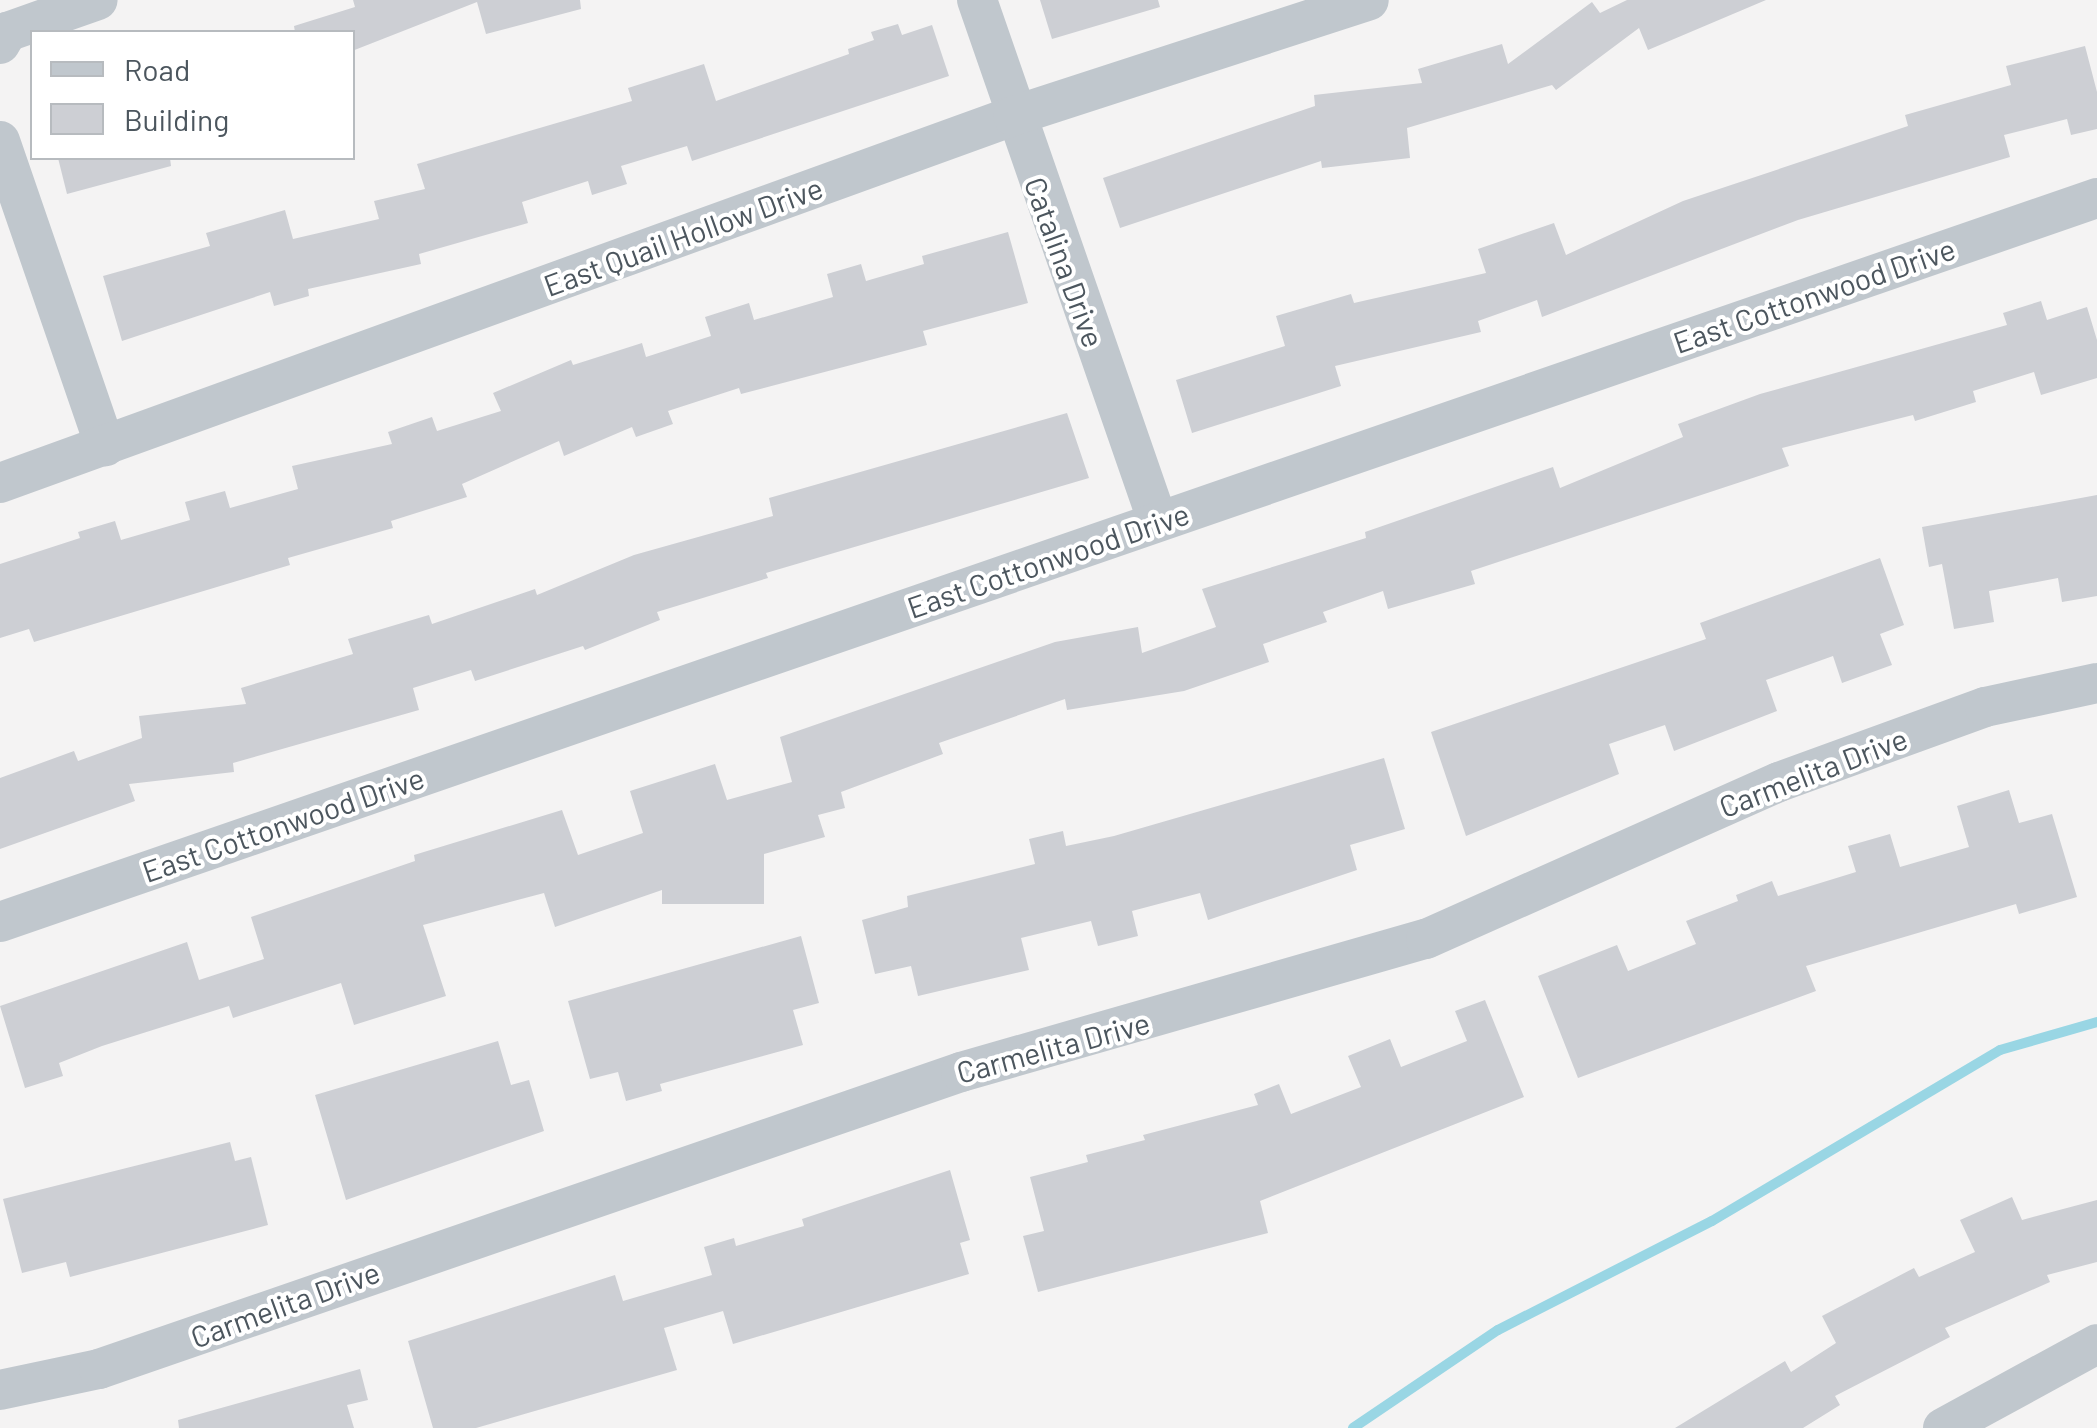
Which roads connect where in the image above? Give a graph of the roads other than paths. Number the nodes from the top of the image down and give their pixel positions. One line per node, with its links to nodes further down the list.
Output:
1 (98, 0): 4 (street)
2 (977, 0): 5 (street, Catalina Drive)
3 (1369, 0): 5 (street, East Quail Hollow Drive)
4 (0, 44)
5 (1013, 116): 8 (street, East Quail Hollow Drive); 10 (street, Catalina Drive)
6 (0, 141): 8 (street)
7 (2097, 198): 10 (street, East Cottonwood Drive)
8 (104, 446): 9 (street, East Quail Hollow Drive)
9 (0, 483)
10 (1158, 522): 12 (street, East Cottonwood Drive)
11 (2097, 683): 14 (street, Carmelita Drive)
12 (0, 922)
13 (2097, 1344): 15 (street)
14 (0, 1390)
15 (1942, 1428)

